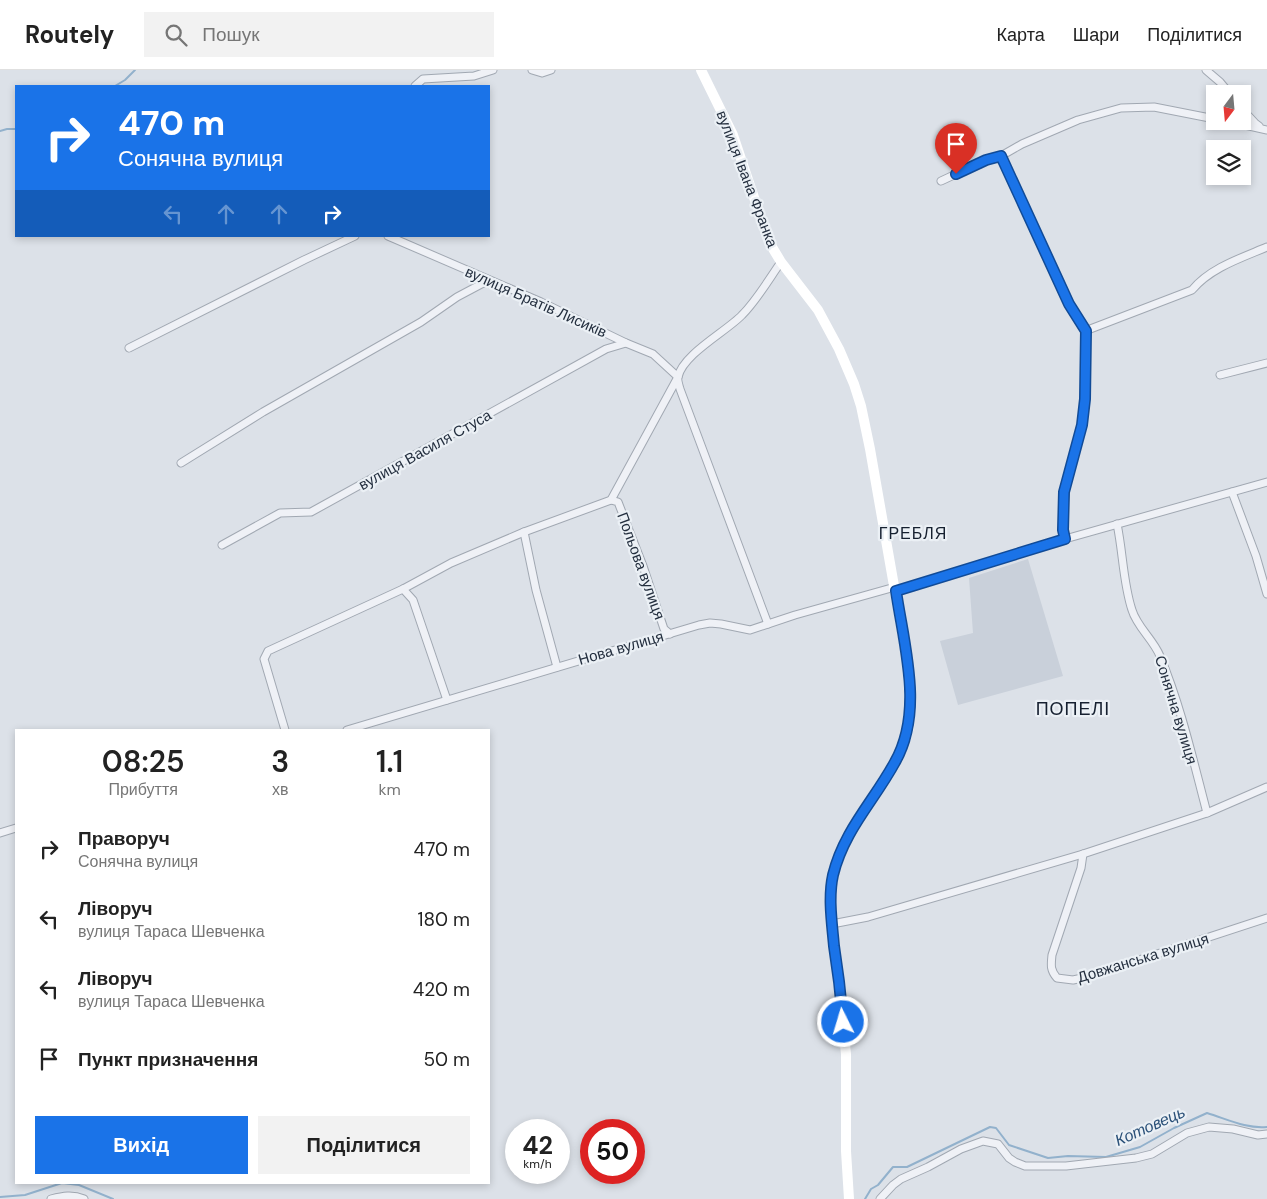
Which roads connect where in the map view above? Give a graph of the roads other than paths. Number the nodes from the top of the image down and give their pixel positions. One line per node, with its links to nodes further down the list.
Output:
1 (493, 70): 6 (street)
2 (532, 70): 3 (street)
3 (551, 70)
4 (701, 70): 17 (main road, вулиця Івана Франка)
5 (1206, 70): 7 (street)
6 (416, 85)
7 (1222, 85)
8 (1206, 117): 12 (street)
9 (1251, 119): 11 (street)
10 (1251, 126): 11 (street)
11 (1265, 129)
12 (1001, 156): 13 (street); 19 (street)
13 (941, 181)
14 (353, 237): 21 (street)
15 (390, 237): 18 (street, вулиця Братів Лисиків)
16 (1267, 247): 19 (street)
17 (781, 262): 24 (street); 34 (main road, вулиця Івана Франка)
18 (489, 280): 20 (street, вулиця Братів Лисиків); 25 (street)
19 (1086, 331): 31 (street)
20 (626, 343): 24 (street, вулиця Братів Лисиків); 32 (street, вулиця Василя Стуса)
21 (129, 348)
22 (1267, 362): 23 (street)
23 (1220, 375)
24 (678, 377): 28 (street, Польова вулиця); 36 (street)
25 (181, 463)
26 (1267, 482): 27 (street)
27 (1232, 492): 29 (street); 35 (street)
28 (615, 498): 30 (street, Польова вулиця); 37 (street, Польова вулиця)
29 (1117, 524): 31 (street); 43 (street, Сонячна вулиця)
30 (524, 532): 33 (street, Польова вулиця); 38 (street)
31 (1065, 539): 34 (street)
32 (222, 545)
33 (403, 589): 39 (street); 40 (street, Польова вулиця)
34 (895, 589): 36 (street, Нова вулиця); 48 (main road, вулиця Івана Франка)
35 (1267, 594)
36 (768, 624): 37 (street, Нова вулиця)
37 (670, 634): 38 (street, Нова вулиця)
38 (557, 667): 39 (street, Нова вулиця)
39 (447, 700): 41 (street, Нова вулиця)
40 (285, 729)
41 (350, 729)
42 (1267, 787): 43 (street)
43 (1207, 813): 46 (street)
44 (15, 828): 45 (street)
45 (0, 833)
46 (1083, 854): 47 (street, Довжанська вулиця); 48 (street)
47 (1267, 918)
48 (832, 924): 52 (main road, вулиця Івана Франка)
49 (1267, 1134): 53 (street)
50 (51, 1199): 51 (street)
51 (84, 1199)
52 (850, 1199)
53 (880, 1199)

